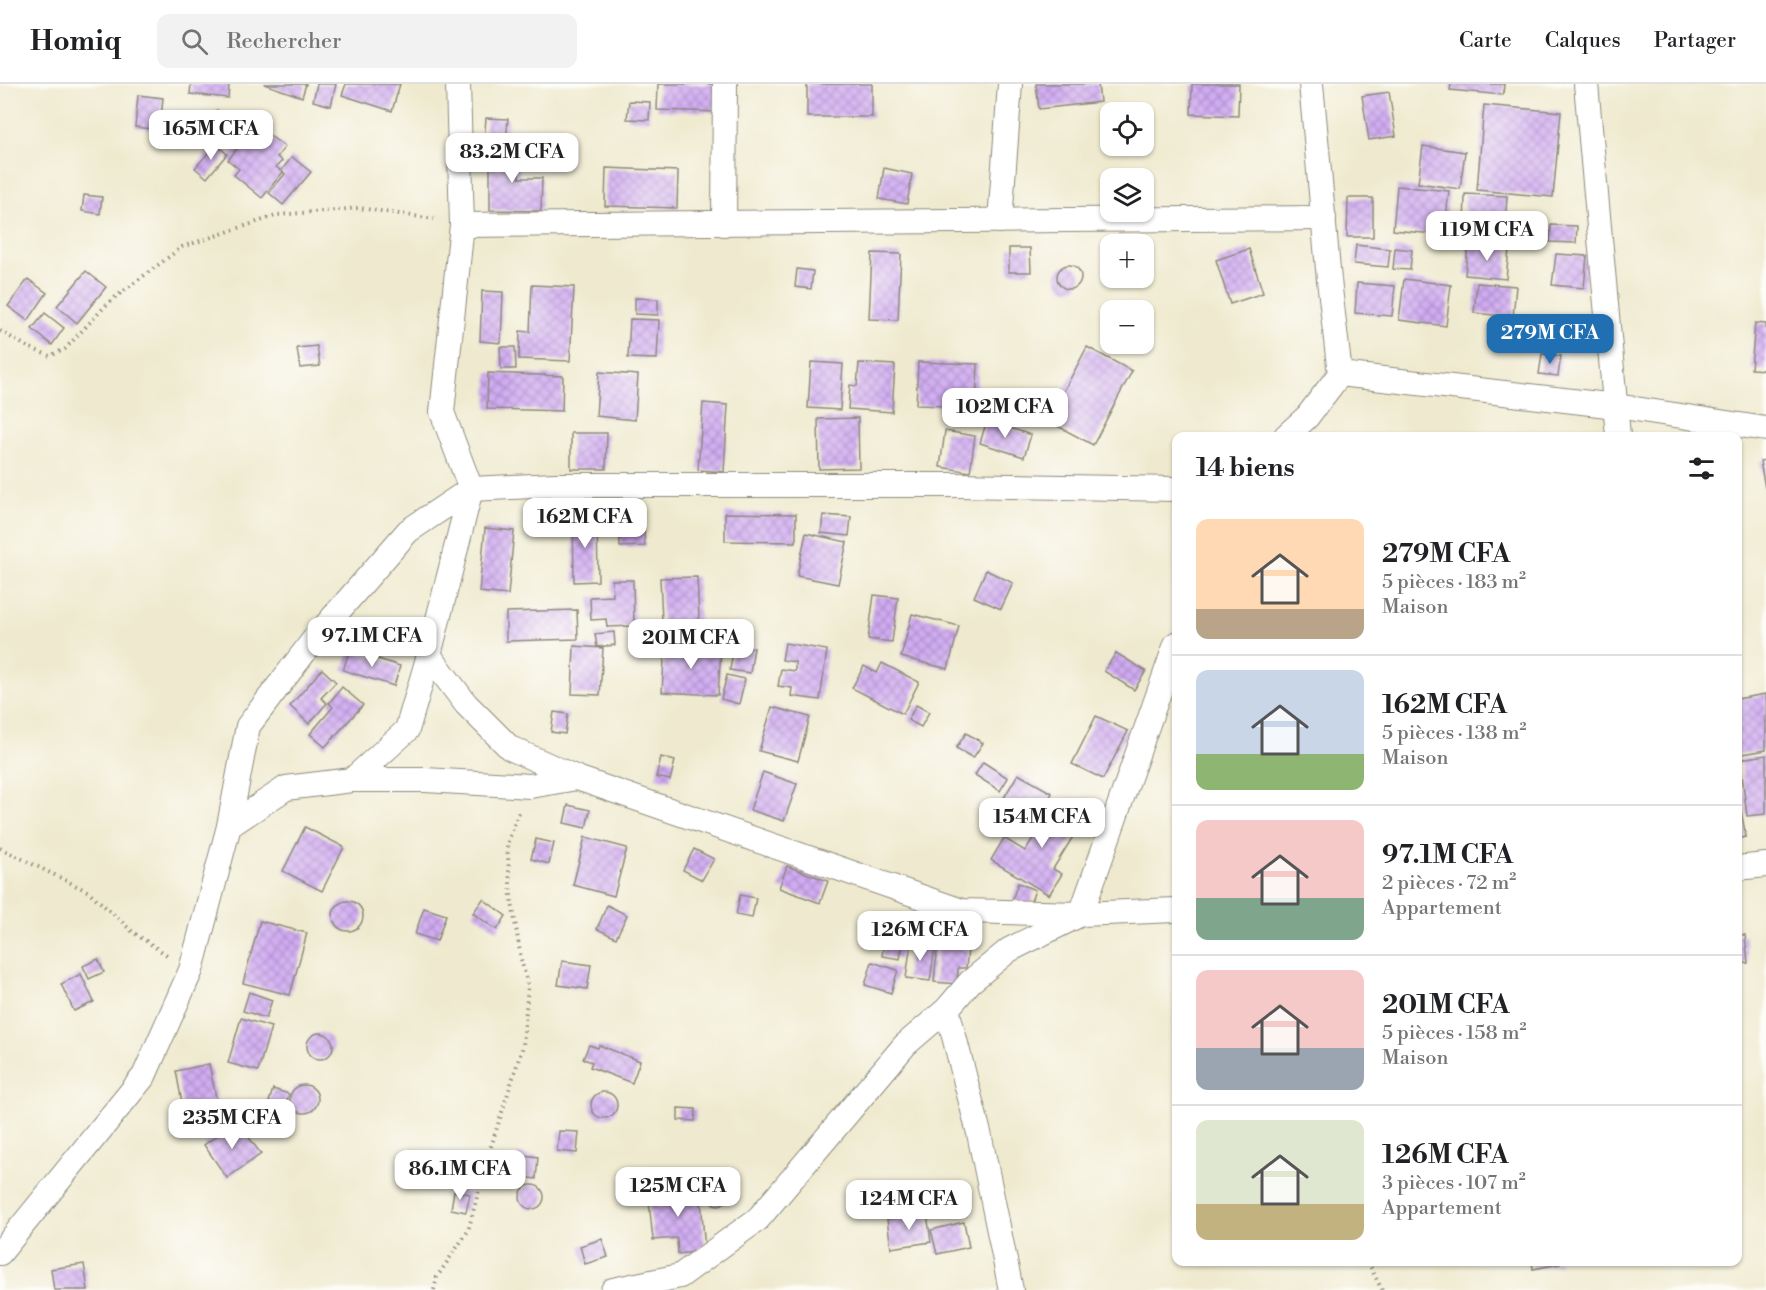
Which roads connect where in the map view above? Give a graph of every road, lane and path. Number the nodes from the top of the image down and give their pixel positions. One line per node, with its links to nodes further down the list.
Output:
1 (458, 84): 9 (street)
2 (725, 84): 8 (street)
3 (1010, 84): 7 (street)
4 (1311, 84): 6 (street)
5 (1586, 84): 12 (street)
6 (1324, 218): 7 (street); 11 (street)
7 (1000, 221): 8 (street)
8 (724, 224): 9 (street)
9 (462, 225): 10 (path); 16 (street)
10 (0, 331)
11 (1340, 374): 12 (street); 14 (street)
12 (1616, 406): 13 (street); 15 (street)
13 (1766, 429)
14 (1291, 432)
15 (1618, 432)
16 (471, 489): 17 (street); 18 (street); 23 (street)
17 (1172, 489)
18 (429, 655): 20 (street); 21 (street)
19 (1172, 655): 28 (street)
20 (577, 778): 22 (street); 28 (street)
21 (352, 780): 22 (street); 23 (street)
22 (530, 786): 33 (path)
23 (229, 826): 29 (street)
24 (0, 848): 29 (path)
25 (1766, 865): 26 (street)
26 (1742, 867)
27 (1172, 910): 28 (street)
28 (1081, 914): 30 (street)
29 (191, 970): 31 (street)
30 (947, 1009): 34 (street); 35 (street)
31 (0, 1253)
32 (1370, 1266): 36 (path)
33 (434, 1290)
34 (613, 1290)
35 (1011, 1290)
36 (1382, 1290)

